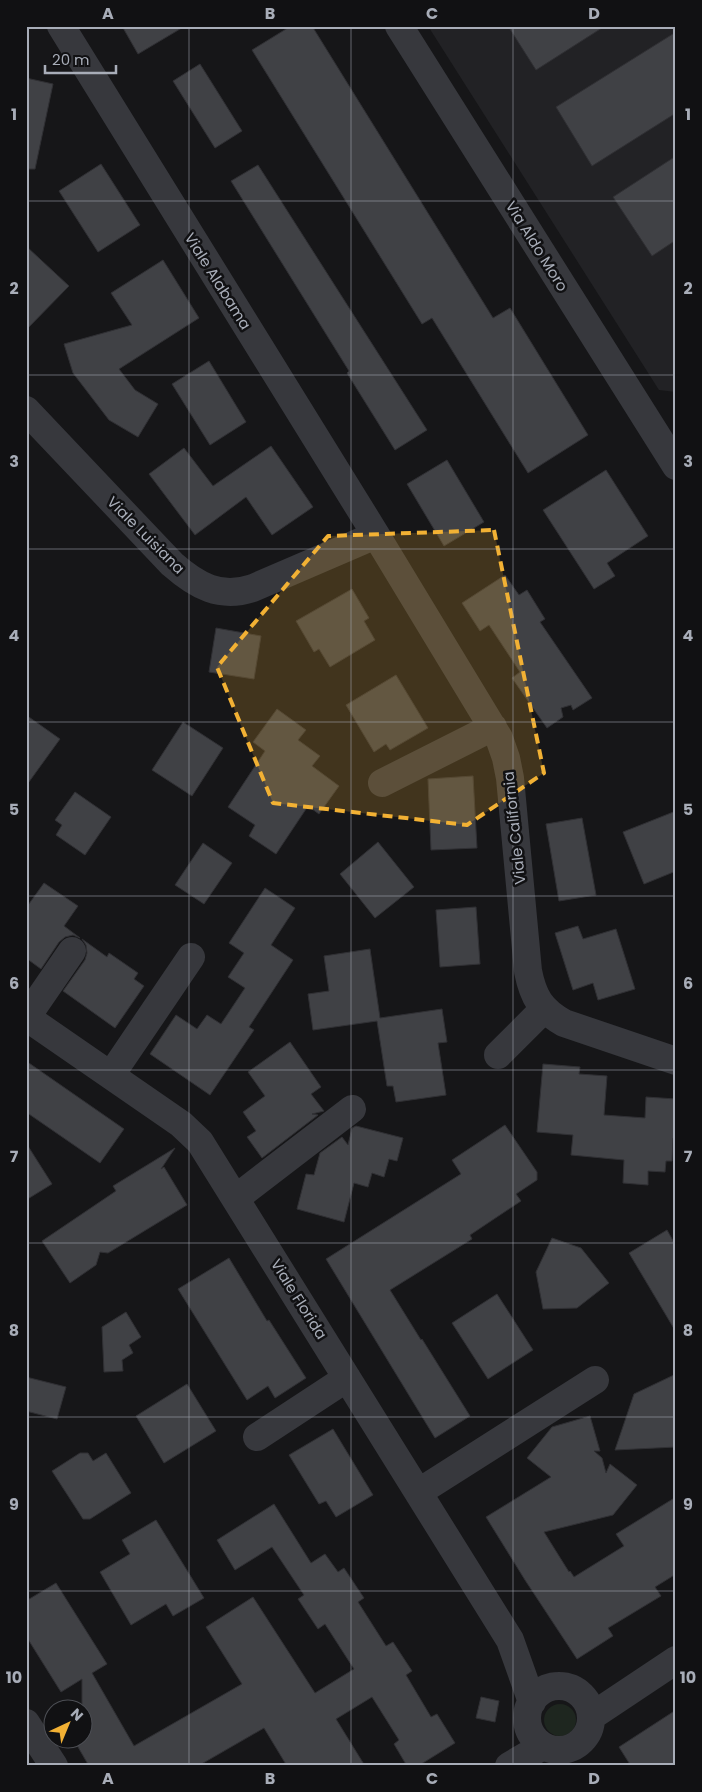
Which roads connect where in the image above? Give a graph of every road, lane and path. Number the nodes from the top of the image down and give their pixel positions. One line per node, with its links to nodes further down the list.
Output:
1 (61, 26): 5 (street, Viale Alabama)
2 (399, 26): 4 (street, Via Aldo Moro)
3 (26, 410): 5 (street, Viale Luisiana)
4 (676, 466)
5 (376, 535): 6 (street, Viale California)
6 (493, 727): 7 (street); 10 (street, Viale California)
7 (382, 783)
8 (72, 951): 11 (street)
9 (191, 957): 14 (street)
10 (544, 1009): 12 (street); 13 (street, Viale California)
11 (26, 1017): 14 (street, Viale Florida)
12 (498, 1055)
13 (676, 1062)
14 (111, 1075): 16 (street, Viale Florida)
15 (352, 1109): 16 (street)
16 (236, 1198): 17 (street, Viale Florida)
17 (347, 1378): 19 (street); 20 (street, Viale Florida)
18 (595, 1380): 20 (street)
19 (257, 1437)
20 (419, 1492): 21 (street, Viale Florida)
21 (510, 1640): 23 (street, Viale Florida); 24 (street, Viale Florida)
22 (676, 1660): 23 (street)
23 (578, 1698): 24 (street); 26 (street)
24 (532, 1702): 26 (street)
25 (26, 1723): 27 (street)
26 (543, 1746): 28 (street)
27 (54, 1766)
28 (509, 1766)

